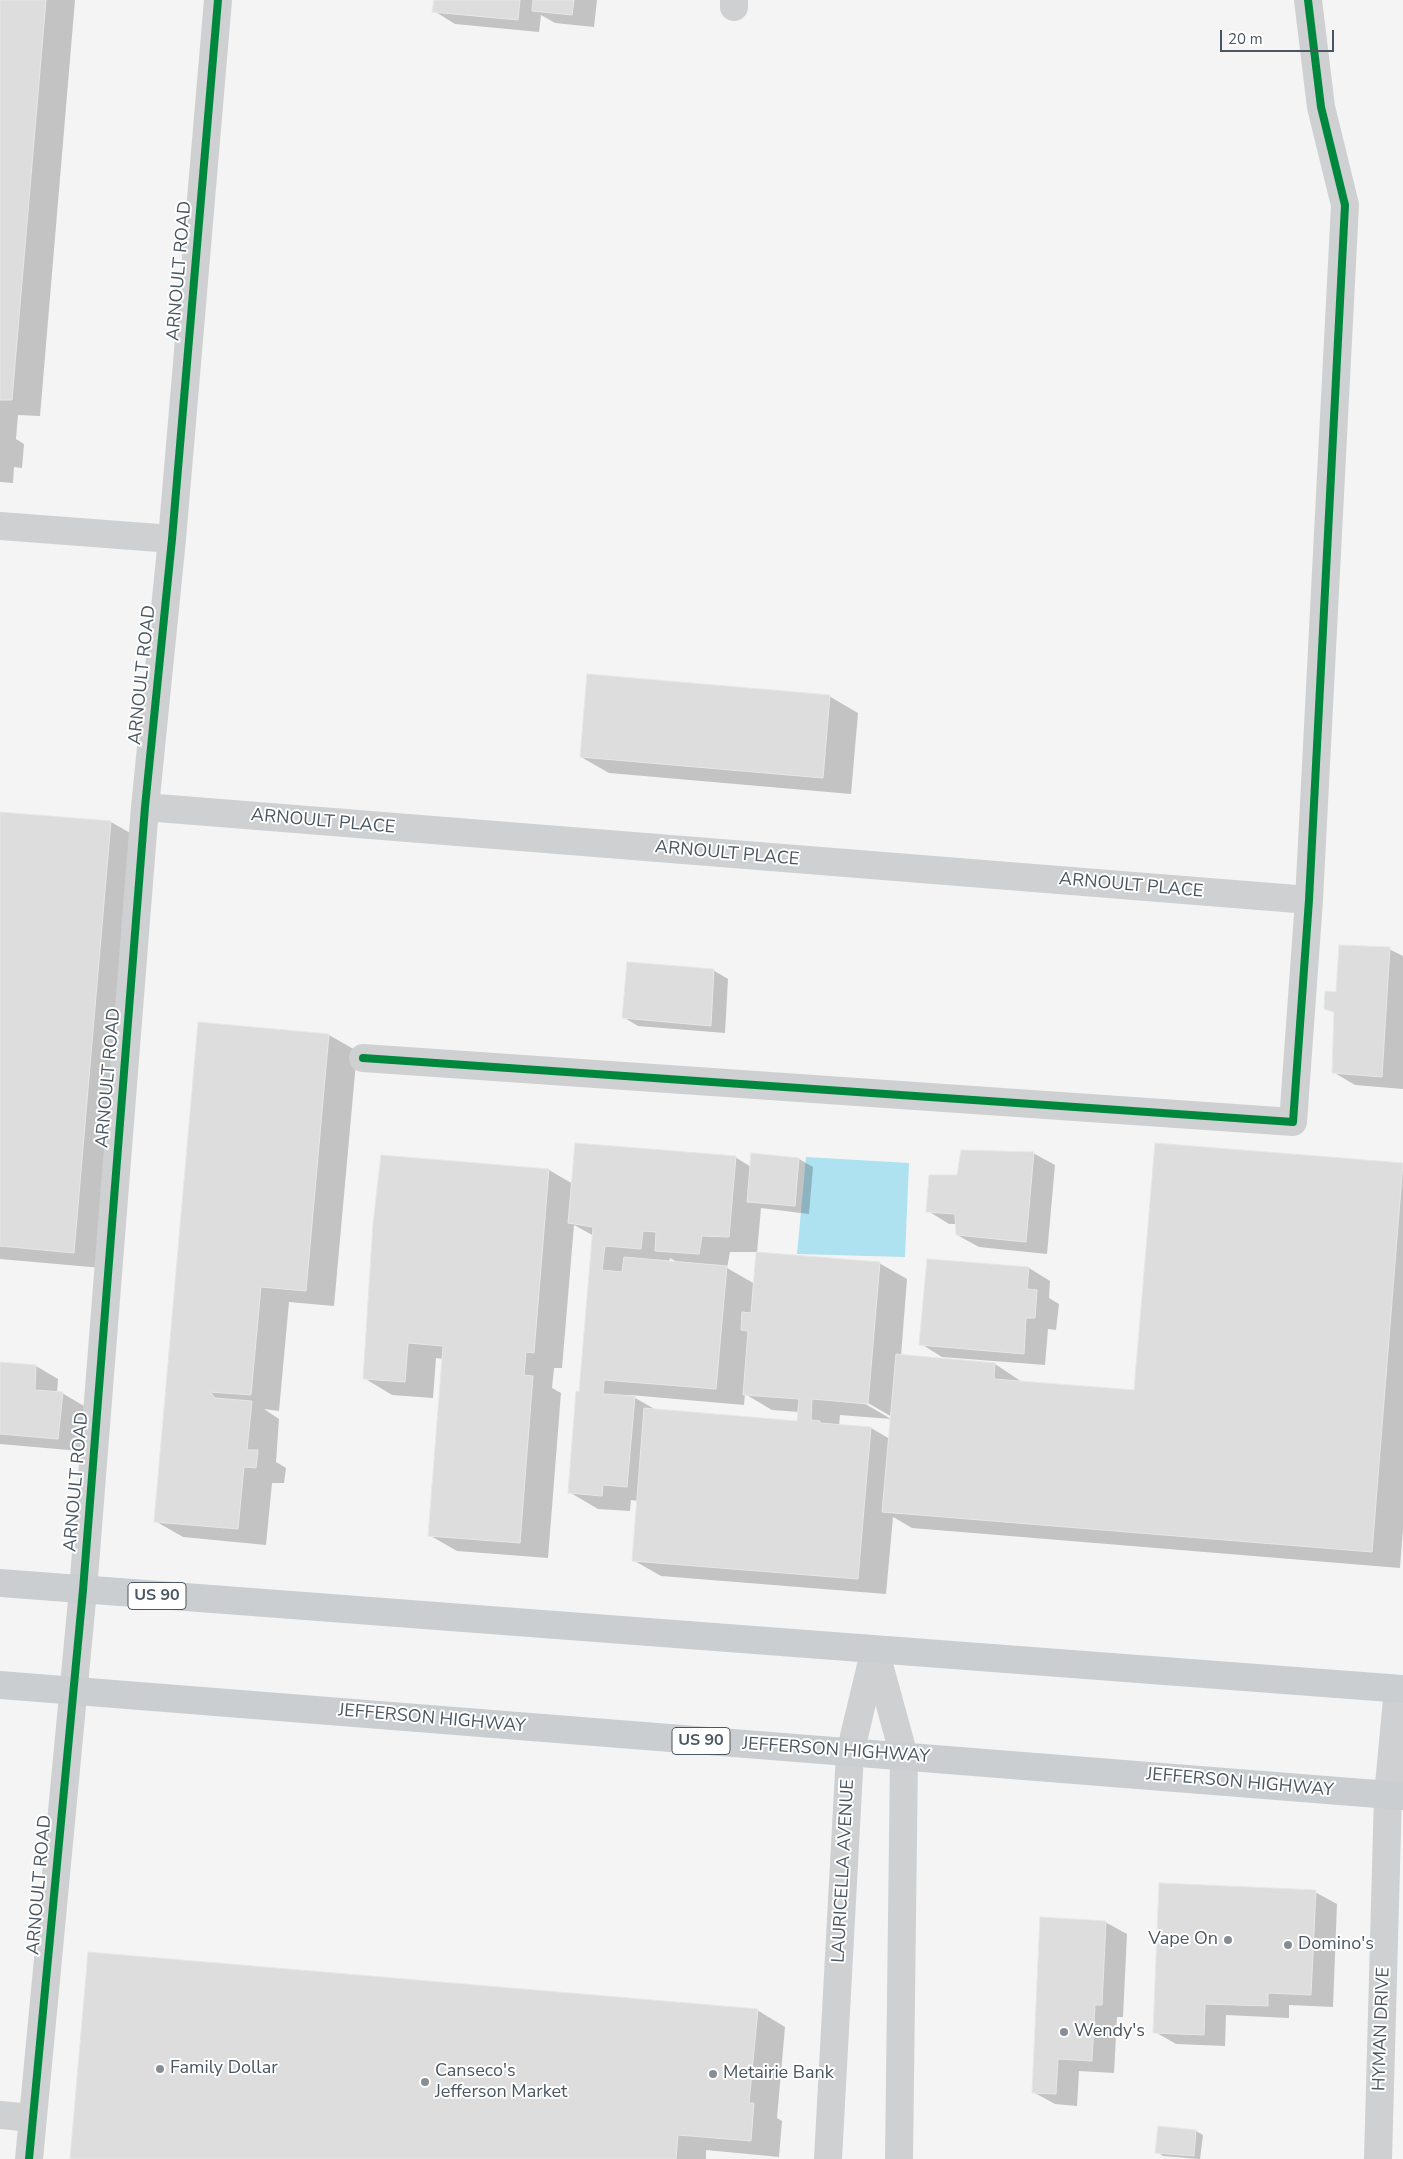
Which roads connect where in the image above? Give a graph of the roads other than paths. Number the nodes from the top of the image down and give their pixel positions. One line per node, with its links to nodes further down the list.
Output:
1 (218, 0): 4 (street, ARNOULT ROAD)
2 (1308, 0): 6 (street)
3 (0, 526): 4 (street)
4 (172, 539): 5 (street, ARNOULT ROAD)
5 (145, 808): 6 (street, ARNOULT PLACE); 9 (street, ARNOULT ROAD)
6 (1309, 900): 7 (street)
7 (363, 1058)
8 (0, 1583): 9 (main road, US 90)
9 (83, 1590): 10 (main road, US 90); 13 (street, ARNOULT ROAD)
10 (875, 1650): 12 (main road, US 90); 14 (street, LAURICELLA AVENUE); 15 (street)
11 (0, 1685): 13 (main road, JEFFERSON HIGHWAY / US 90)
12 (1401, 1689): 16 (street, HYMAN DRIVE)
13 (73, 1691): 14 (main road, JEFFERSON HIGHWAY / US 90); 18 (street, ARNOULT ROAD)
14 (850, 1753): 15 (main road, JEFFERSON HIGHWAY / US 90); 20 (street, LAURICELLA AVENUE)
15 (904, 1756): 16 (main road, JEFFERSON HIGHWAY / US 90); 21 (street)
16 (1396, 1795): 22 (street, HYMAN DRIVE)
17 (0, 2115): 18 (street)
18 (32, 2118): 19 (street, ARNOULT ROAD)
19 (29, 2159)
20 (828, 2159)
21 (899, 2159)
22 (1378, 2159)

